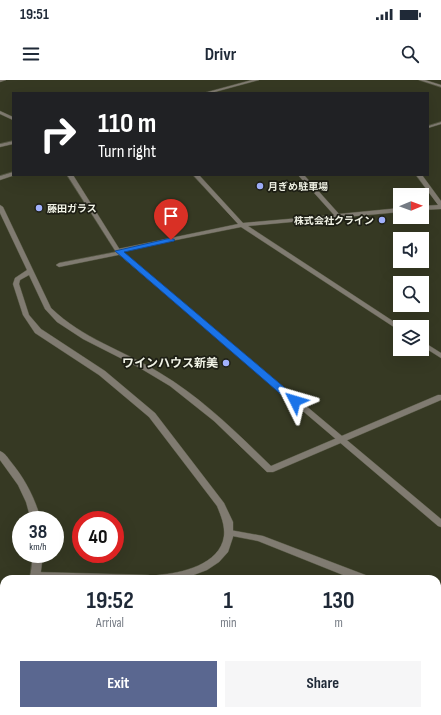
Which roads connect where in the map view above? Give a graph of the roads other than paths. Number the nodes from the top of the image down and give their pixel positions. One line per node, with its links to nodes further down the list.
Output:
1 (4, 80): 4 (street)
2 (257, 80): 6 (street)
3 (421, 80): 5 (street)
4 (0, 81)
5 (441, 86)
6 (210, 92)
7 (0, 112): 8 (street)
8 (12, 118)
9 (441, 123): 10 (street)
10 (429, 127)
11 (12, 142): 12 (street)
12 (0, 146)
13 (12, 174): 18 (street)
14 (71, 176): 25 (street)
15 (197, 176): 24 (street)
16 (302, 176): 23 (street)
17 (420, 176): 19 (street)
18 (0, 178)
19 (441, 206): 21 (street)
20 (0, 207): 27 (street)
21 (429, 207)
22 (393, 211): 23 (street)
23 (338, 216): 24 (street)
24 (242, 225): 25 (street); 28 (street)
25 (120, 252): 26 (street); 32 (street)
26 (59, 265)
27 (30, 271): 32 (street); 36 (street)
28 (393, 324)
29 (429, 348): 30 (street)
30 (441, 356)
31 (441, 397): 32 (street)
32 (341, 440): 35 (street)
33 (0, 454): 34 (street)
34 (33, 511)
35 (441, 524)
36 (230, 533): 39 (street); 40 (street)
37 (37, 563): 38 (street)
38 (35, 575)
39 (186, 575)
40 (354, 575)

